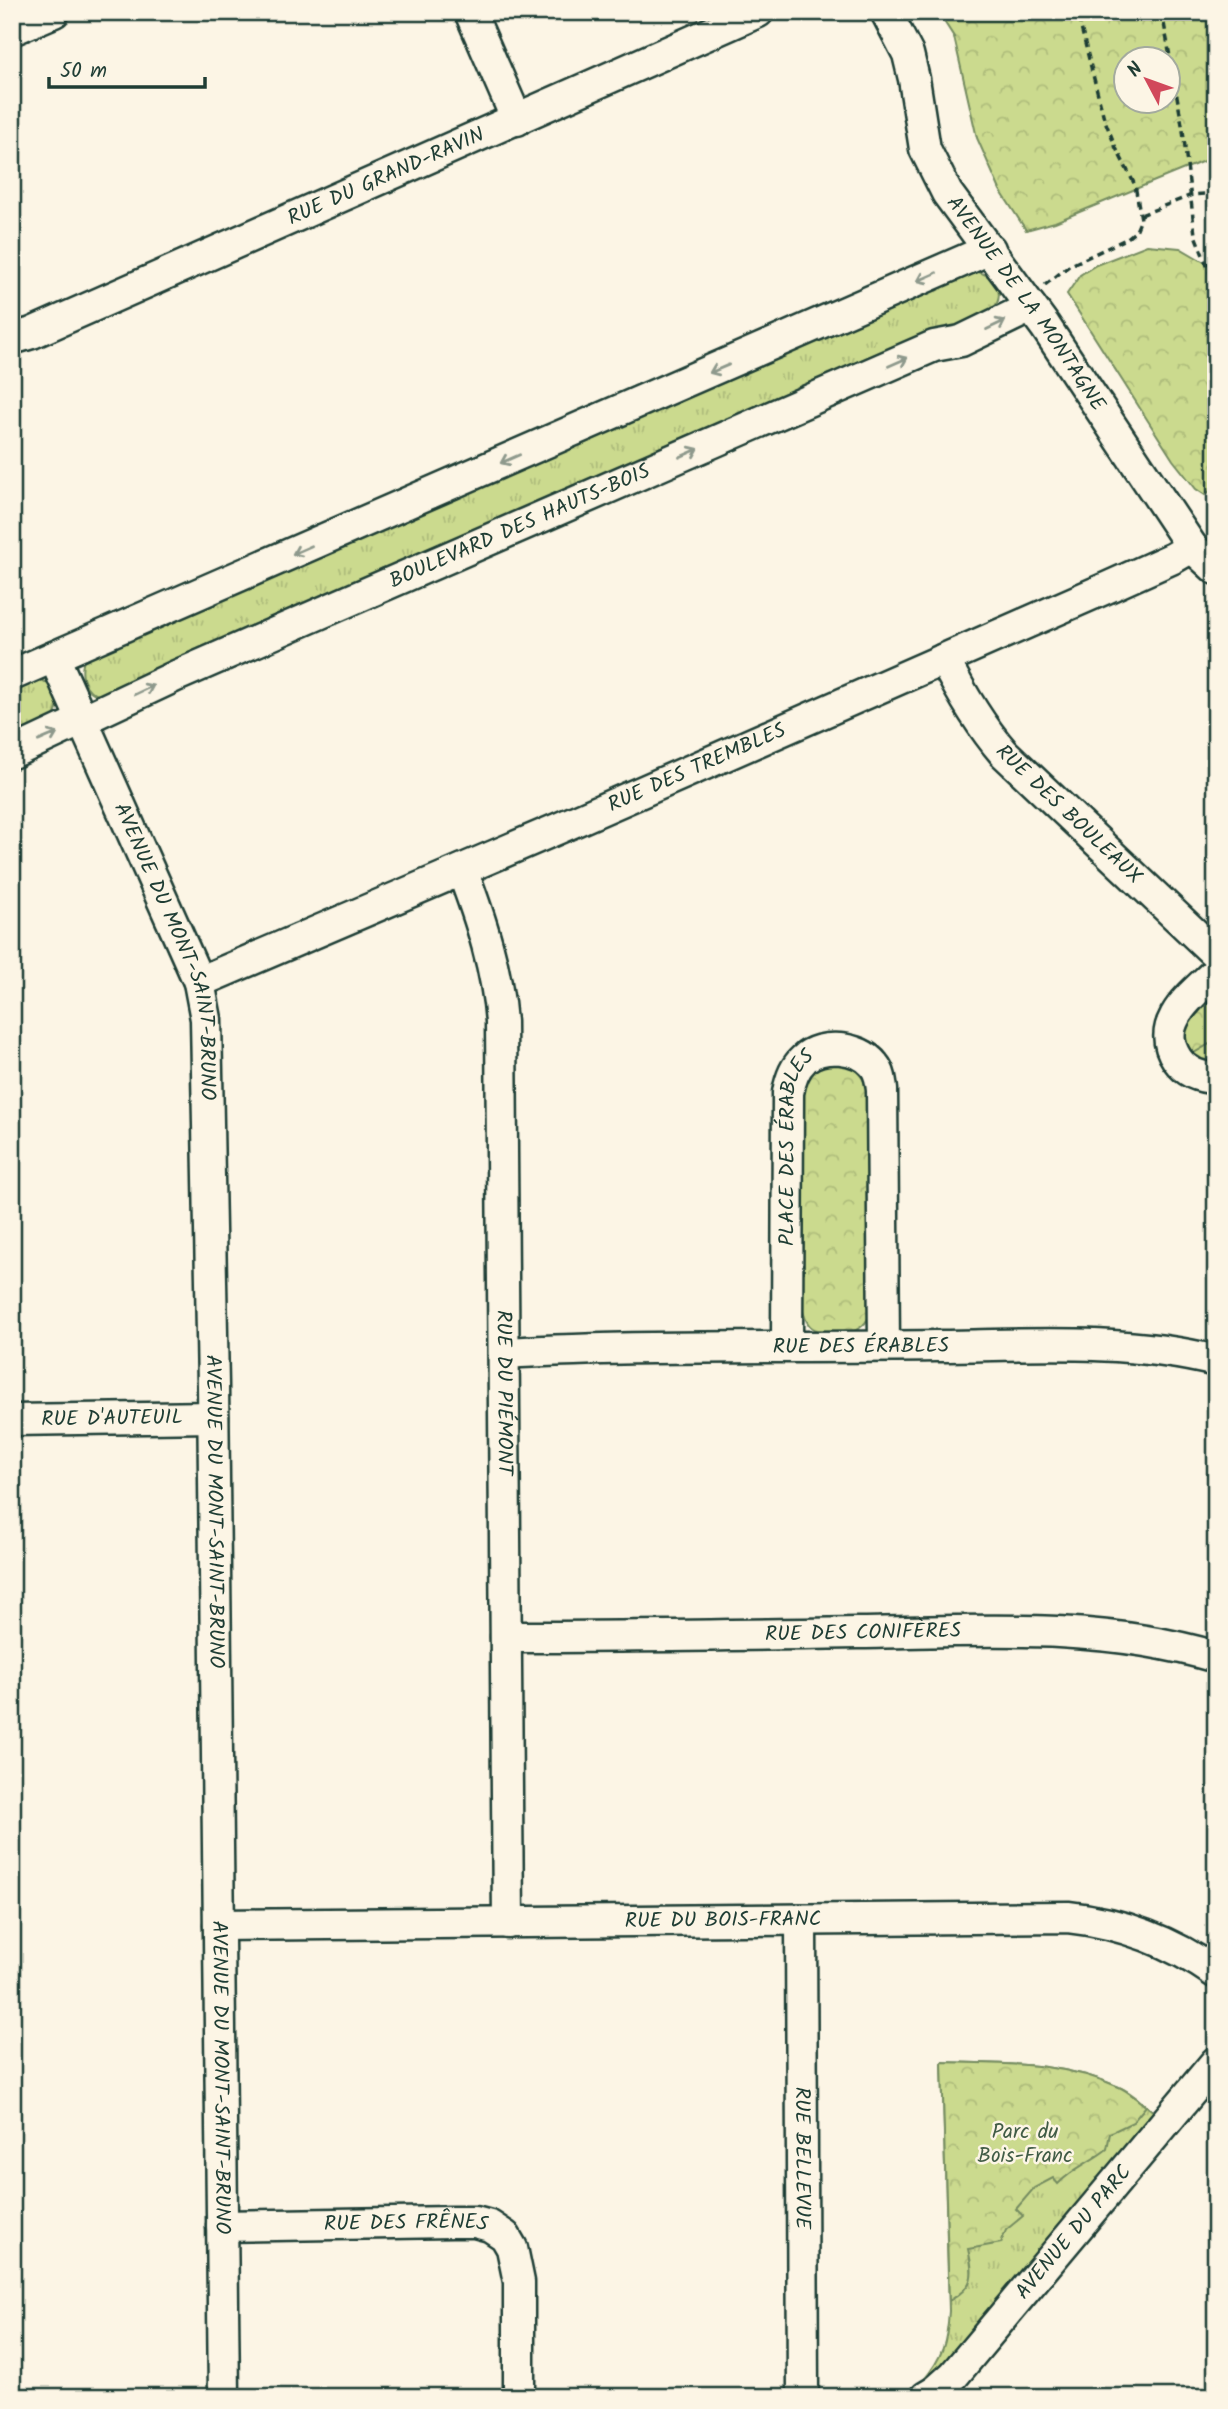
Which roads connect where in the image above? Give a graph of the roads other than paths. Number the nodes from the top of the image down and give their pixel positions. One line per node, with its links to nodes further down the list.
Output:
1 (54, 12): 5 (street)
2 (470, 12): 6 (street)
3 (758, 12): 6 (street, RUE DU GRAND-RAVIN)
4 (886, 12): 7 (street, AVENUE DE LA MONTAGNE)
5 (12, 30)
6 (517, 120): 9 (street, RUE DU GRAND-RAVIN)
7 (990, 249): 8 (street, AVENUE DE LA MONTAGNE); 12 (street, one-way to 12)
8 (1031, 307): 10 (street, AVENUE DE LA MONTAGNE); 15 (street, BOULEVARD DES HAUTS-BOIS, one-way to 8)
9 (12, 339)
10 (1192, 547): 11 (street, AVENUE DE LA MONTAGNE); 13 (street, RUE DES TREMBLES)
11 (1216, 569)
12 (54, 657): 14 (street); 15 (street, AVENUE DU MONT-SAINT-BRUNO)
13 (944, 659): 17 (street, RUE DES TREMBLES); 18 (street, RUE DES BOULEAUX)
14 (12, 675)
15 (83, 721): 16 (street, BOULEVARD DES HAUTS-BOIS, one-way to 15); 20 (street, AVENUE DU MONT-SAINT-BRUNO)
16 (12, 753)
17 (461, 870): 20 (street, RUE DES TREMBLES); 24 (street, RUE DU PIÉMONT)
18 (1216, 954)
19 (1216, 972): 21 (street)
20 (199, 982): 26 (street, AVENUE DU MONT-SAINT-BRUNO)
21 (1216, 1078)
22 (787, 1346): 23 (street, RUE DES ÉRABLES); 23 (street, PLACE DES ÉRABLES); 24 (street, RUE DES ÉRABLES)
23 (884, 1346): 25 (street, RUE DES ÉRABLES)
24 (504, 1353): 28 (street, RUE DU PIÉMONT)
25 (1216, 1361)
26 (213, 1417): 27 (street, RUE D'AUTEUIL); 32 (street, AVENUE DU MONT-SAINT-BRUNO)
27 (12, 1420)
28 (506, 1637): 29 (street, RUE DES CONIFÈRES); 31 (street, RUE DU PIÉMONT)
29 (1216, 1657)
30 (801, 1920): 31 (street, RUE DU BOIS-FRANC); 33 (street, RUE DU BOIS-FRANC); 38 (street, RUE BELLEVUE)
31 (508, 1923): 32 (street, RUE DU BOIS-FRANC)
32 (219, 1925): 35 (street, AVENUE DU MONT-SAINT-BRUNO)
33 (1216, 1973)
34 (1216, 2062): 39 (street, AVENUE DU PARC)
35 (222, 2226): 36 (street, AVENUE DU MONT-SAINT-BRUNO); 37 (street, RUE DES FRÊNES)
36 (224, 2397)
37 (519, 2397)
38 (803, 2397)
39 (926, 2397)

